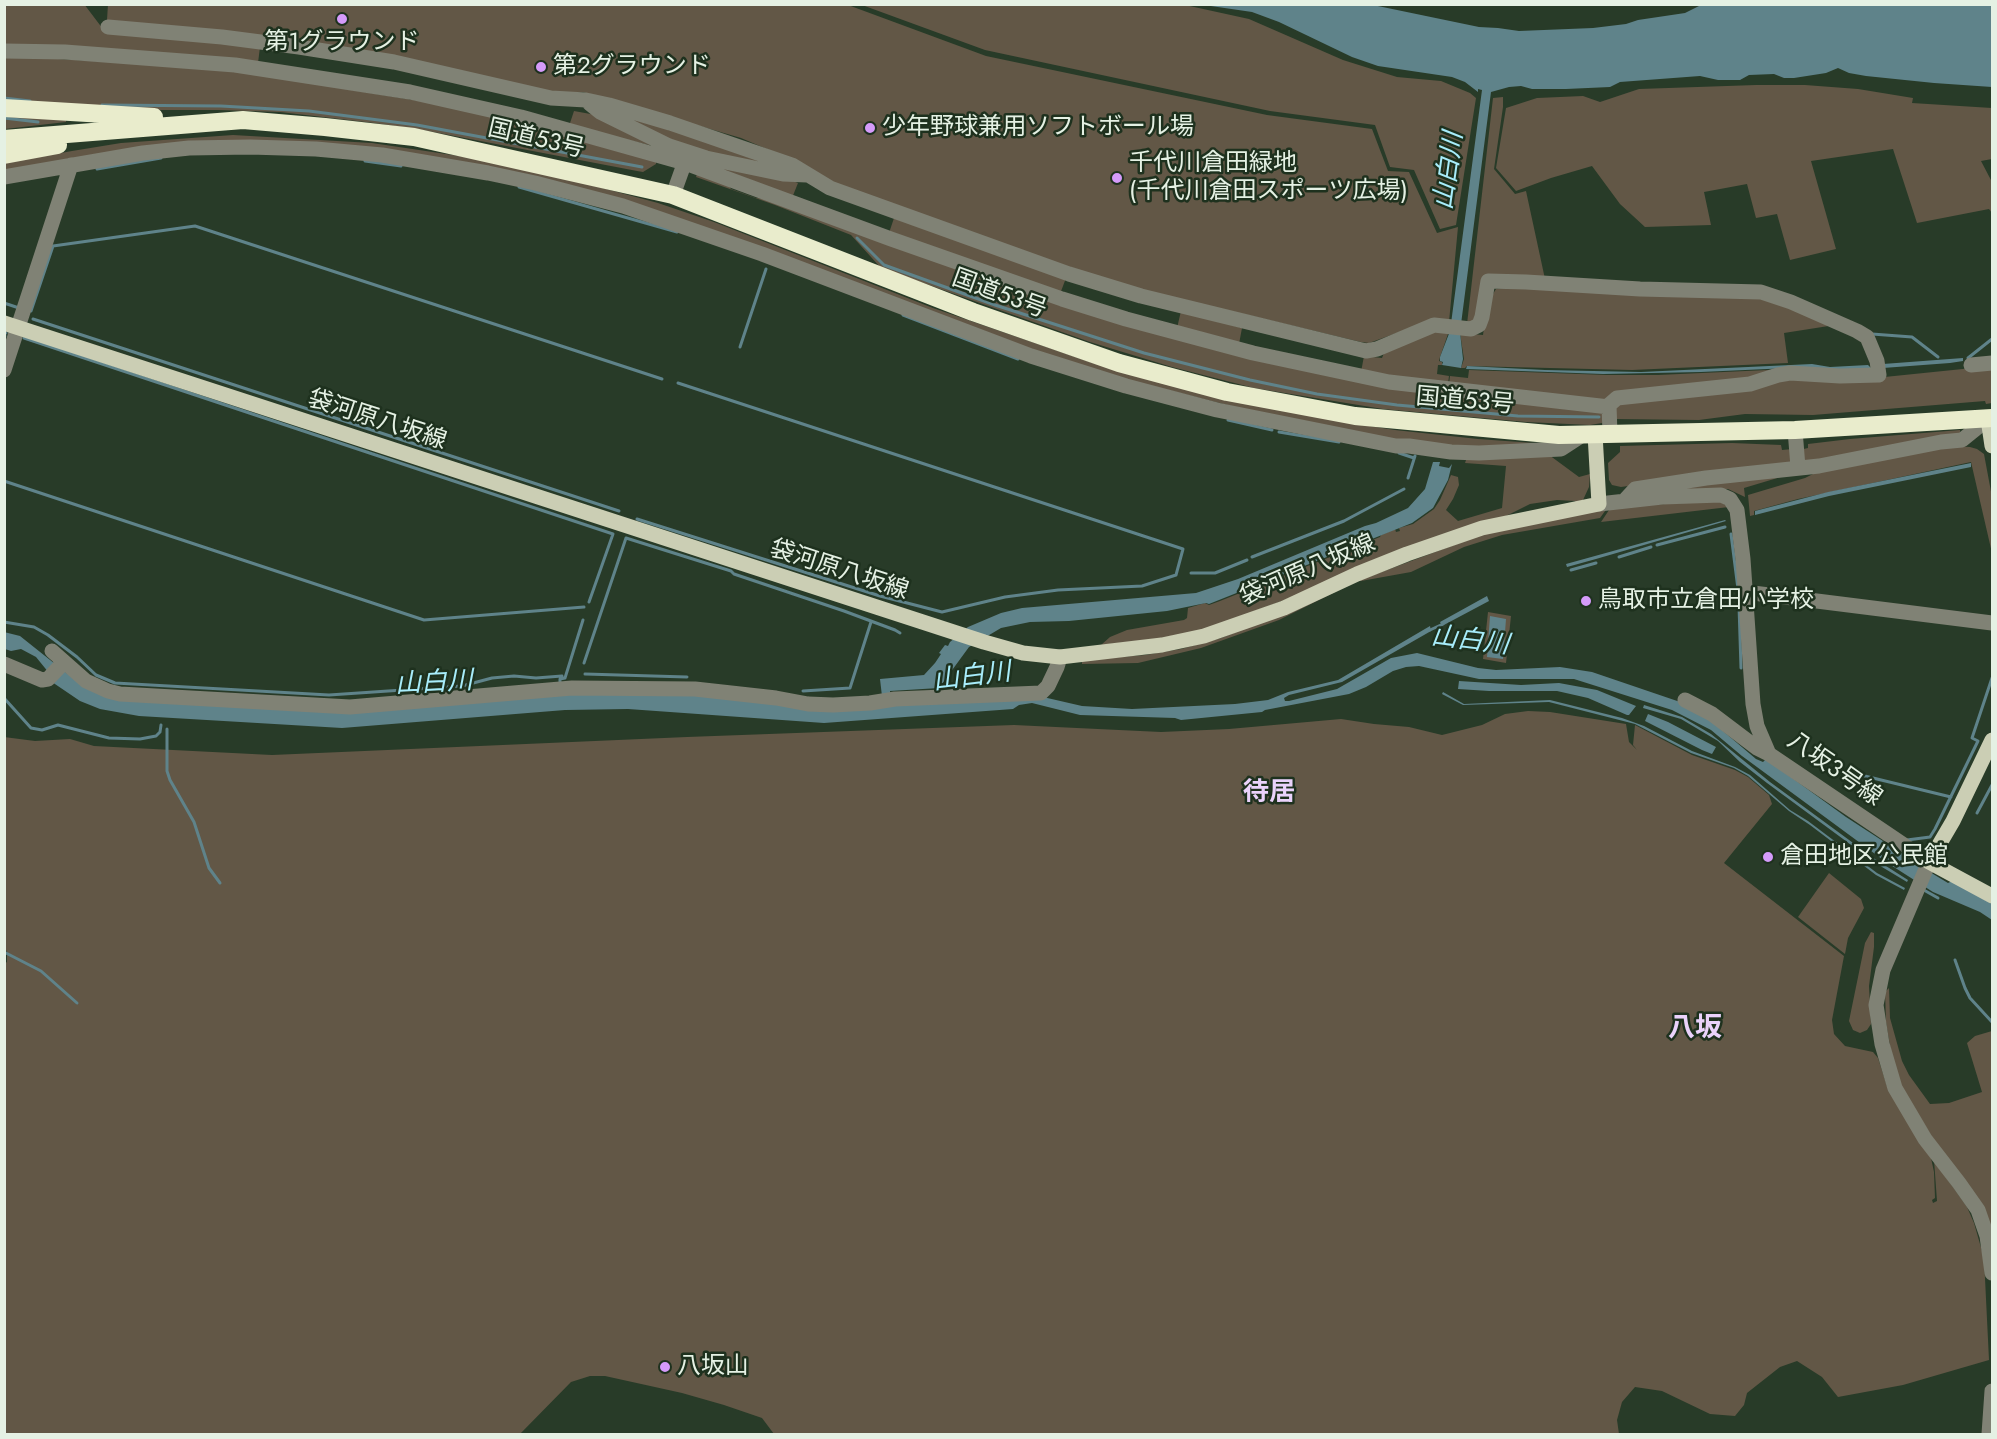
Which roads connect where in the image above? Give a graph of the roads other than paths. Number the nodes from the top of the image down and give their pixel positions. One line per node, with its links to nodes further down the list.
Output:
1 (108, 27): 3 (street)
2 (4, 51): 9 (street)
3 (586, 100): 9 (street); 11 (street)
4 (4, 108): 5 (highway)
5 (243, 120): 6 (highway, 国道53号); 13 (highway, 国道53号)
6 (175, 125): 7 (highway, 国道53号); 8 (highway)
7 (4, 139)
8 (4, 155)
9 (687, 158): 11 (street); 13 (street); 19 (street)
10 (71, 165): 12 (street); 15 (street); 22 (street)
11 (808, 175): 19 (street)
12 (4, 177)
13 (673, 195): 22 (highway, 国道53号)
14 (4, 323): 15 (main road, 袋河原八坂線)
15 (20, 328): 18 (street); 30 (main road, 袋河原八坂線)
16 (1992, 363): 17 (street)
17 (1971, 365)
18 (4, 370)
19 (1609, 407): 22 (street)
20 (1990, 418): 21 (highway, 国道53号); 23 (main road); 24 (street)
21 (1795, 430): 22 (highway, 国道53号); 24 (street)
22 (1596, 434): 26 (main road)
23 (1992, 446)
24 (1798, 467): 25 (street)
25 (1624, 501): 26 (street, 八坂3号線); 27 (street, 八坂3号線)
26 (1599, 504): 30 (main road, 袋河原八坂線)
27 (1745, 592): 28 (street); 35 (street, 八坂3号線)
28 (1992, 623)
29 (52, 651): 31 (street)
30 (1060, 657): 31 (street)
31 (64, 662): 32 (street)
32 (4, 664)
33 (1685, 700): 35 (street)
34 (1992, 740): 36 (main road)
35 (1769, 754): 36 (street, 八坂3号線)
36 (1928, 864): 37 (main road); 38 (street)
37 (1992, 896)
38 (1992, 1273)
39 (1992, 1391): 40 (street)
40 (1989, 1434)

